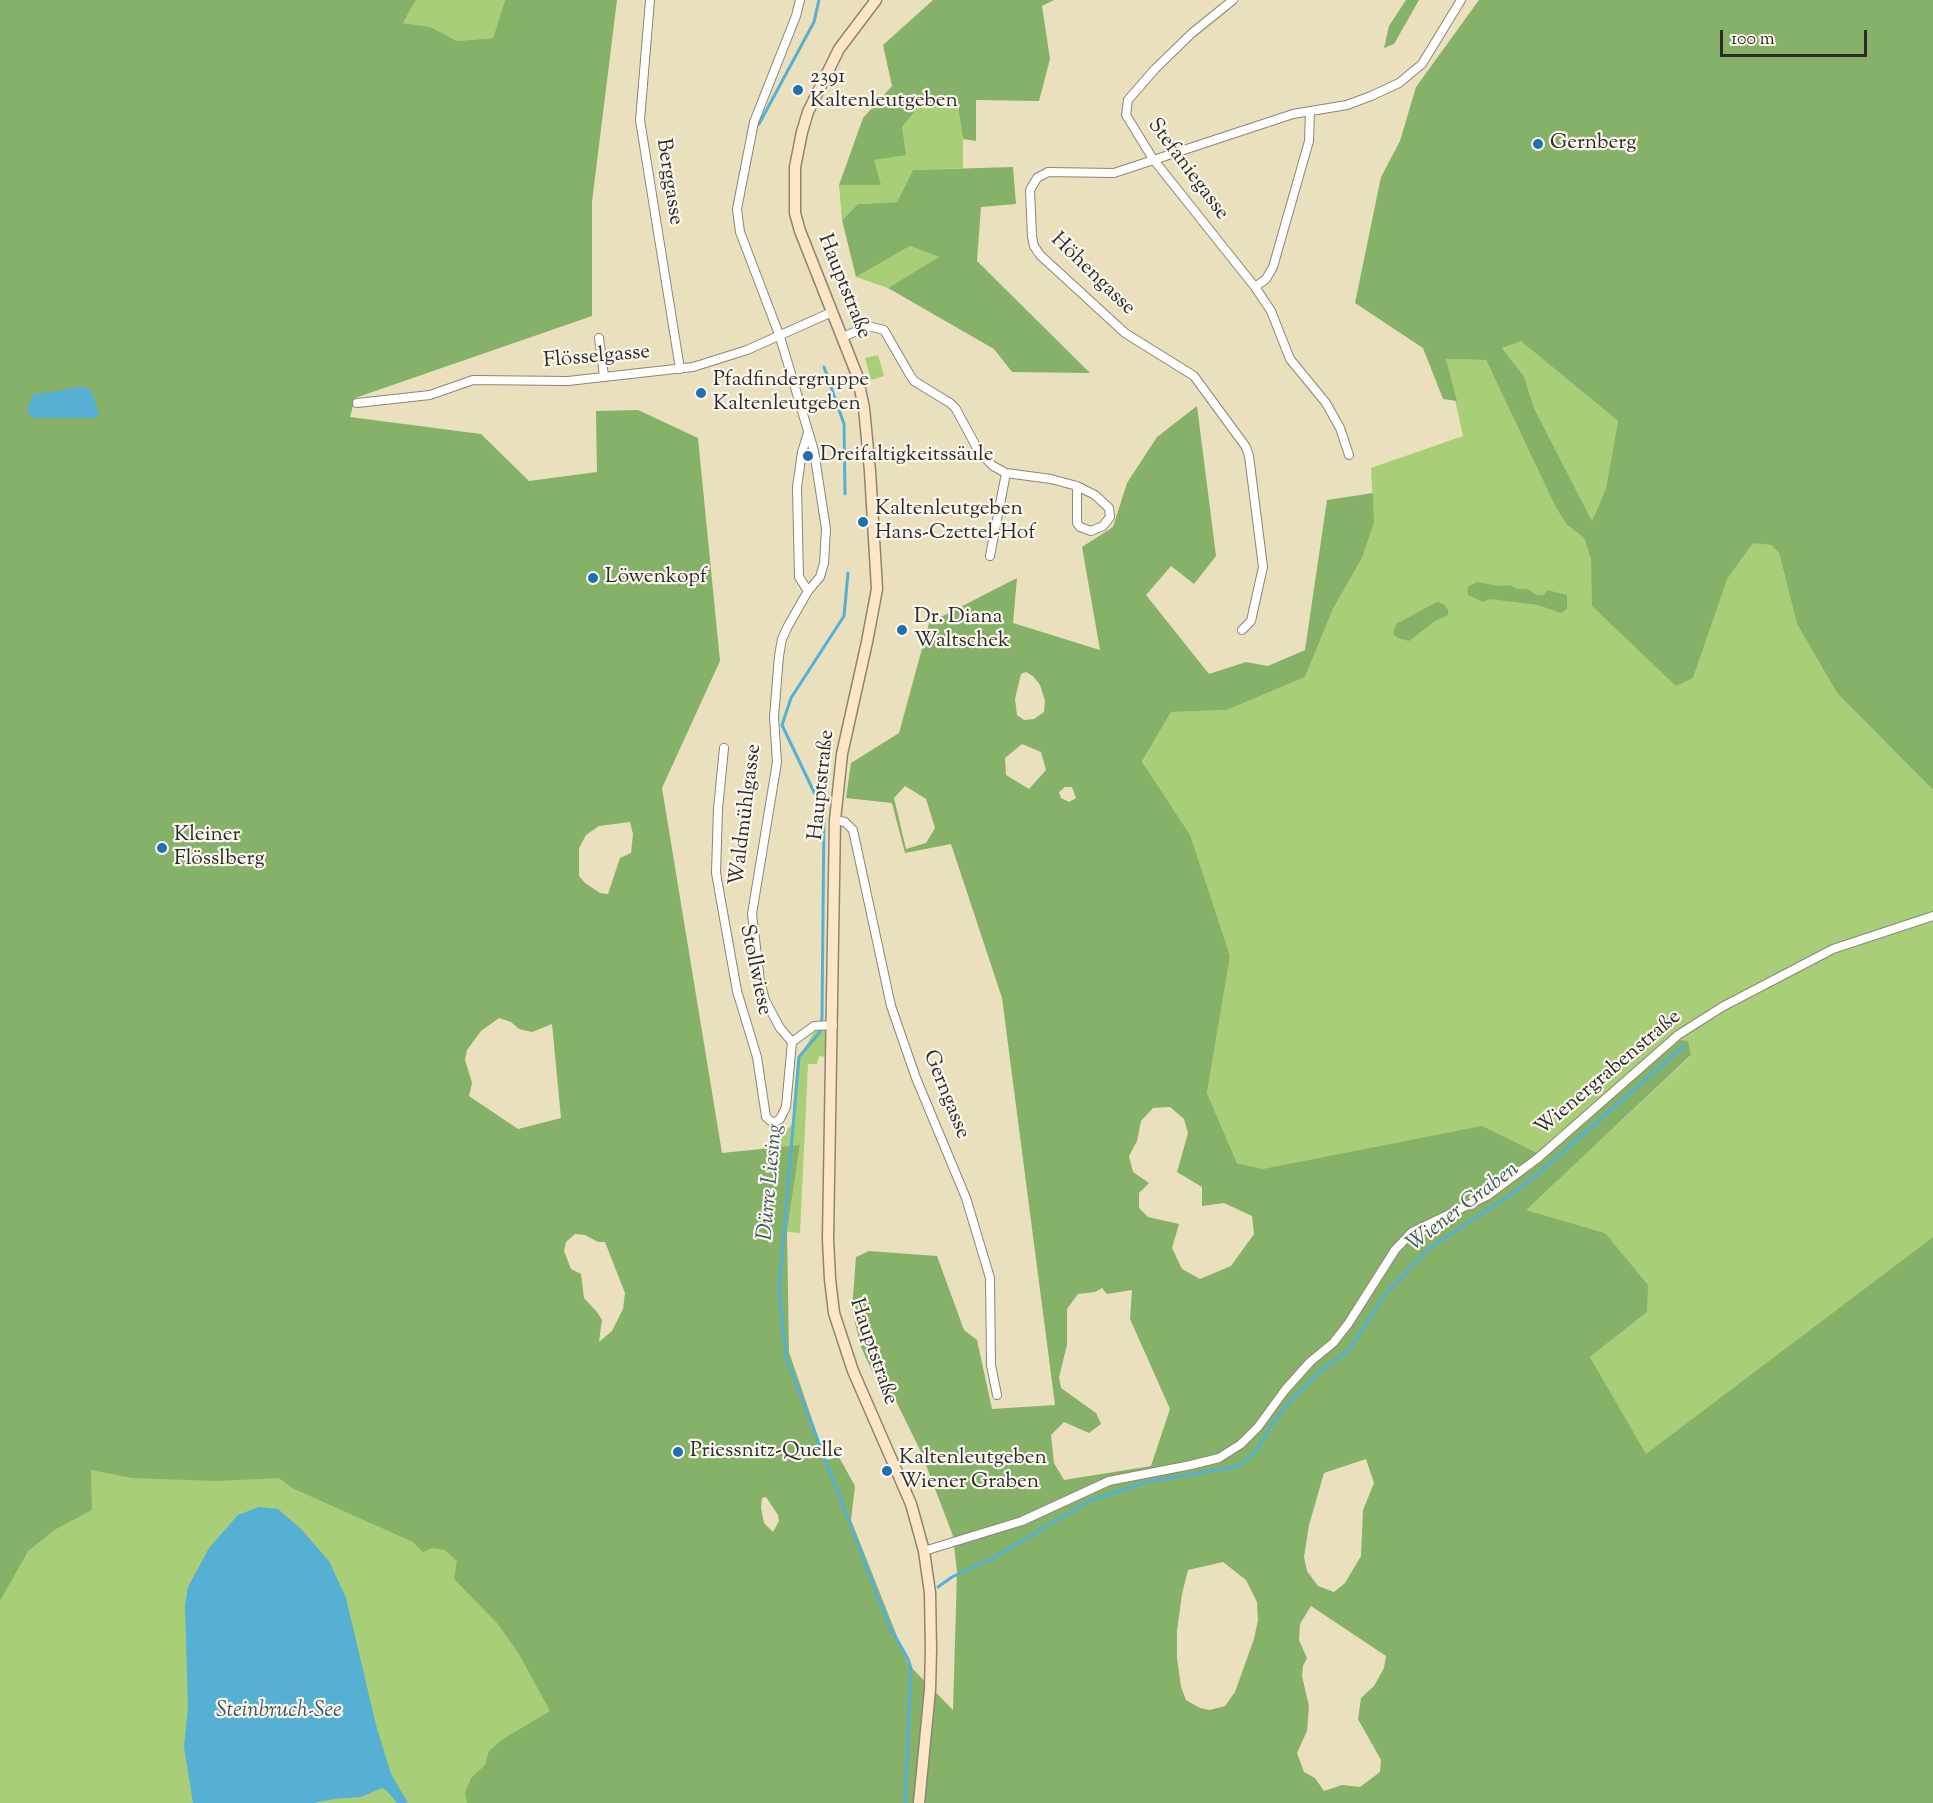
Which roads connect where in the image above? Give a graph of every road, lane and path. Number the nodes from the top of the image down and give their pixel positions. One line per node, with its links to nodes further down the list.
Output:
1 (650, 0): 13 (street, Berggasse)
2 (800, 0): 10 (street, Waldmühlgasse)
3 (876, 0): 9 (main road, Hauptstraße)
4 (1233, 0): 7 (street, Stefaniegasse)
5 (1461, 0): 6 (street, Höhengasse)
6 (1310, 111): 7 (street, Höhengasse); 8 (street)
7 (1154, 159): 8 (street, Stefaniegasse); 22 (street, Höhengasse)
8 (1255, 287): 17 (street, Stefaniegasse)
9 (832, 312): 10 (street, Flösselgasse); 11 (main road, Hauptstraße)
10 (780, 337): 13 (street, Flösselgasse); 16 (street, Waldmühlgasse)
11 (843, 337): 18 (street); 24 (main road, Hauptstraße)
12 (599, 338): 14 (street)
13 (680, 369): 14 (street, Flösselgasse)
14 (604, 376): 15 (street, Flösselgasse)
15 (357, 403)
16 (808, 433): 21 (street); 21 (street, Waldmühlgasse)
17 (1349, 455)
18 (1006, 473): 19 (street); 20 (street)
19 (1077, 486): 19 (street)
20 (990, 556)
21 (808, 591): 27 (street, Waldmühlgasse)
22 (1242, 630)
23 (724, 748): 27 (street, Stollwiese)
24 (835, 820): 26 (main road, Hauptstraße); 28 (street, Gerngasse)
25 (1933, 916): 29 (street, Wienergrabenstraße)
26 (830, 1025): 27 (street); 29 (main road, Hauptstraße)
27 (792, 1042)
28 (997, 1395)
29 (924, 1551): 30 (main road, Hauptstraße)
30 (919, 1803)

